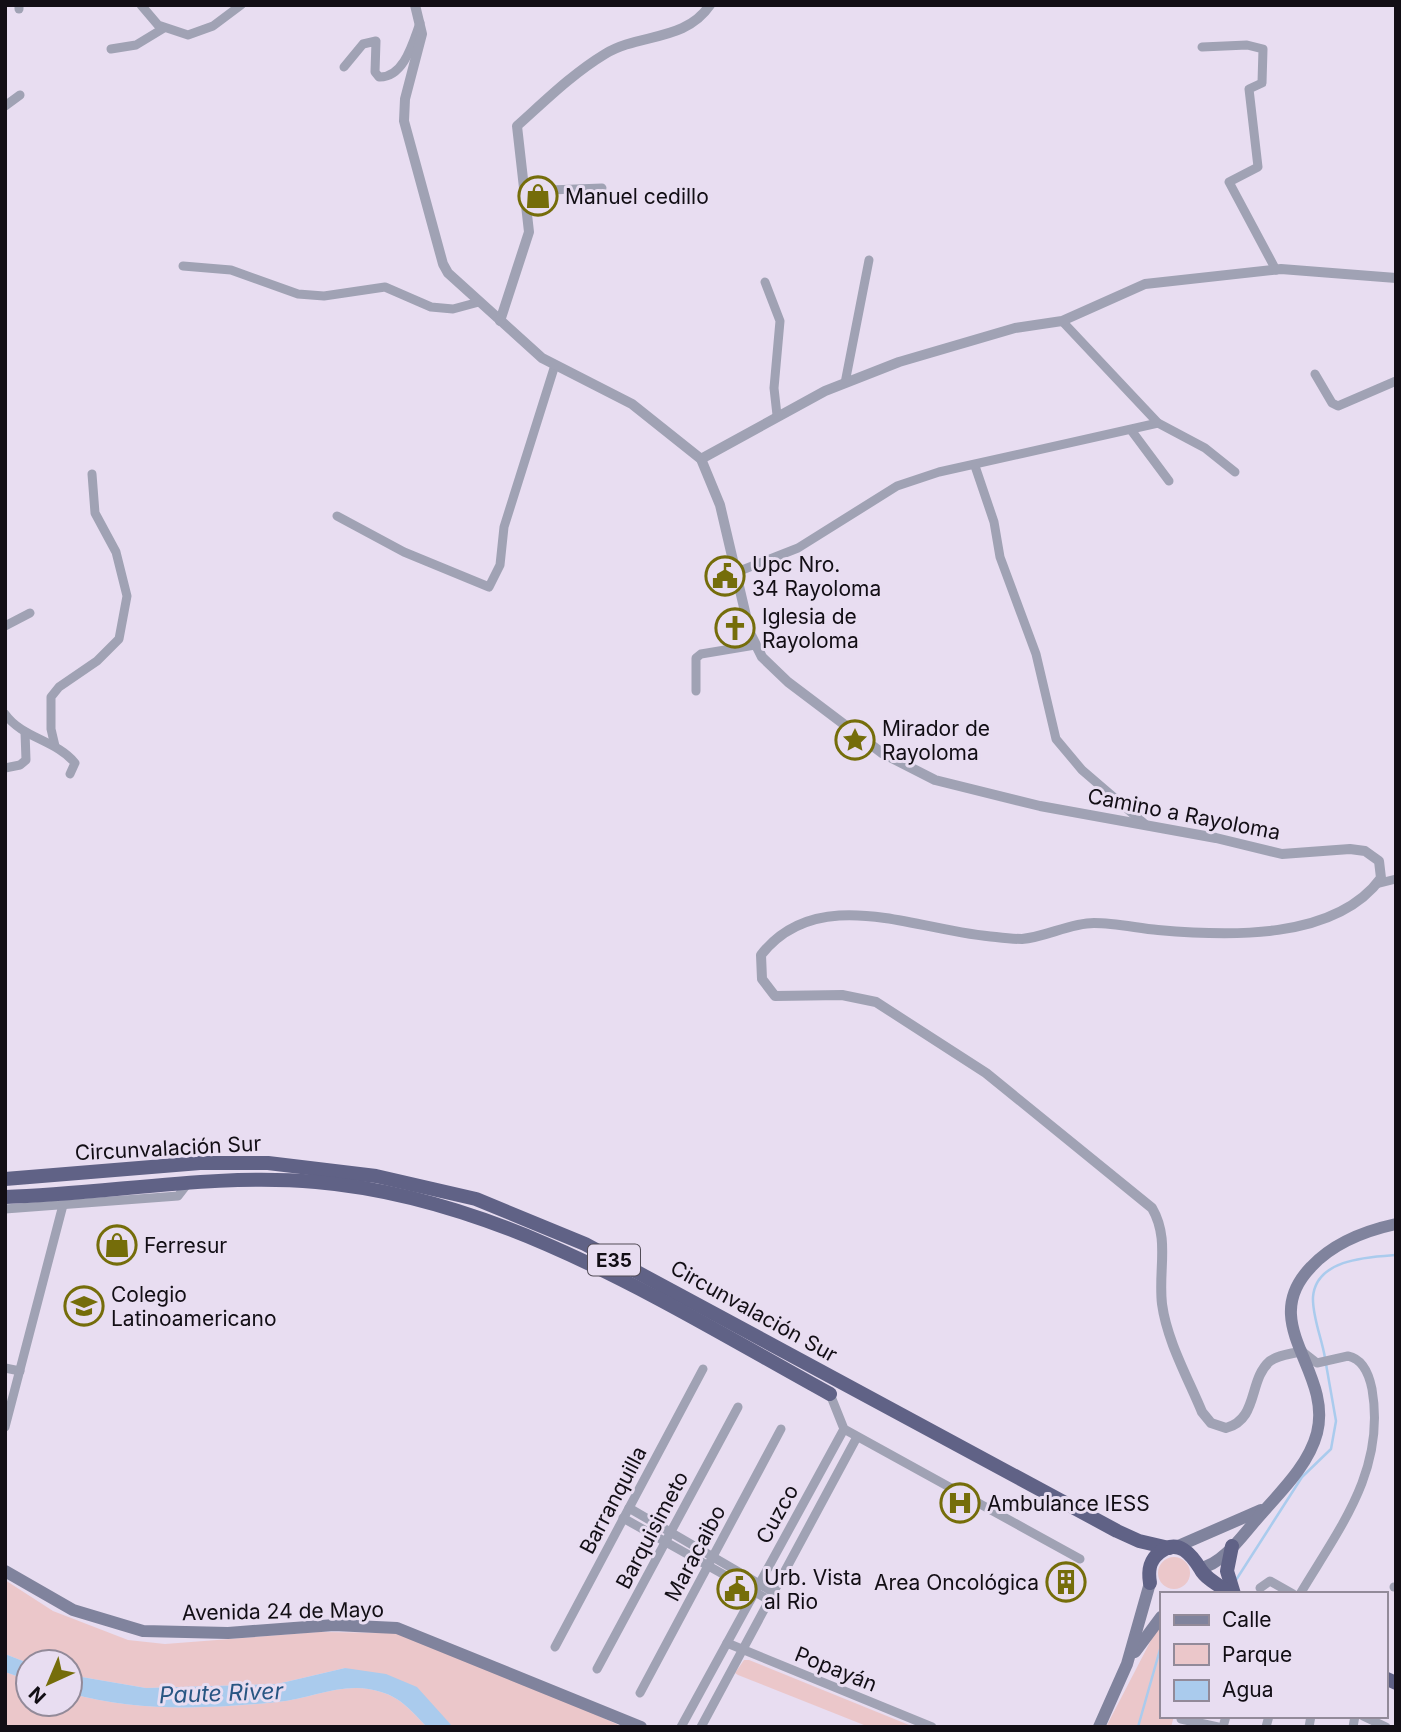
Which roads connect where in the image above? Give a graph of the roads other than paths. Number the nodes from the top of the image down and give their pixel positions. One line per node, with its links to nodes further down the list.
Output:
1 (141, 5): 6 (street)
2 (241, 5): 6 (street)
3 (415, 5): 5 (street)
4 (710, 5): 13 (street)
5 (420, 23): 9 (street); 19 (street, Camino a Rayoloma)
6 (164, 28): 8 (street)
7 (1202, 47): 16 (street)
8 (111, 49)
9 (344, 67)
10 (20, 95): 11 (street)
11 (5, 106)
12 (602, 188): 13 (street)
13 (524, 191): 20 (street)
14 (869, 260): 25 (street)
15 (183, 266): 19 (street)
16 (1276, 270): 17 (street); 21 (street)
17 (1396, 278)
18 (765, 282): 26 (street)
19 (479, 302): 20 (street, Camino a Rayoloma)
20 (500, 321): 22 (street, Camino a Rayoloma)
21 (1062, 321): 25 (street); 27 (street)
22 (555, 365): 29 (street, Camino a Rayoloma); 34 (street)
23 (1315, 374): 24 (street)
24 (1396, 381)
25 (845, 383): 26 (street)
26 (778, 415): 29 (street)
27 (1158, 423): 28 (street); 31 (street)
28 (1131, 430): 30 (street); 33 (street)
29 (701, 459): 35 (street, Camino a Rayoloma)
30 (975, 466): 35 (street); 45 (street)
31 (1235, 472)
32 (92, 474): 42 (street)
33 (1170, 481)
34 (337, 516)
35 (737, 572): 38 (street, Camino a Rayoloma)
36 (30, 613): 37 (street)
37 (5, 626)
38 (755, 645): 39 (street); 45 (street, Camino a Rayoloma)
39 (696, 691)
40 (5, 714): 41 (street)
41 (25, 732): 42 (street); 43 (street)
42 (55, 746): 44 (street)
43 (5, 768)
44 (70, 774)
45 (1146, 825): 47 (street, Camino a Rayoloma)
46 (1396, 879): 47 (street)
47 (1376, 884): 54 (street)
48 (5, 1179): 71 (highway, Circunvalación Sur / E35)
49 (188, 1183): 50 (highway, Circunvalación Sur / E35); 51 (street); 60 (highway, Circunvalación Sur / E35)
50 (5, 1197)
51 (63, 1205): 52 (street); 58 (street)
52 (5, 1209)
53 (1396, 1224): 54 (main road)
54 (1302, 1351): 55 (street); 59 (main road)
55 (1318, 1363): 59 (street); 82 (street)
56 (5, 1368): 58 (street)
57 (703, 1370): 67 (street, Barranquilla)
58 (20, 1371): 62 (street)
59 (1313, 1384): 66 (main road)
60 (830, 1394): 64 (street)
61 (738, 1407): 69 (street, Barquisimeto)
62 (5, 1427)
63 (781, 1429): 73 (street, Maracaibo)
64 (844, 1429): 65 (street); 78 (street, Cuzco)
65 (857, 1437): 72 (street); 83 (street, Cuzco)
66 (1268, 1506): 70 (main road); 71 (main road)
67 (629, 1508): 68 (street, Barranquilla); 69 (street)
68 (624, 1518): 69 (street); 86 (street, Barranquilla)
69 (668, 1537): 73 (street); 89 (street, Barquisimeto)
70 (1233, 1546): 74 (main road); 80 (highway)
71 (1173, 1548): 74 (highway, E35); 76 (highway)
72 (1080, 1559)
73 (710, 1562): 78 (street); 90 (street, Maracaibo)
74 (1201, 1570): 79 (highway, E35)
75 (5, 1571): 93 (main road, Avenida 24 de Mayo)
76 (1150, 1583): 88 (main road)
77 (1263, 1585): 81 (street)
78 (757, 1588): 83 (street); 85 (street, Cuzco)
79 (1229, 1592)
80 (1232, 1592)
81 (1290, 1592)
82 (1301, 1592)
83 (771, 1596): 87 (street, Cuzco)
84 (1160, 1618): 88 (main road)
85 (727, 1643): 87 (street, Popayán); 94 (street, Cuzco)
86 (555, 1647)
87 (742, 1649): 95 (street, Cuzco); 96 (street, Popayán)
88 (1128, 1664): 97 (main road)
89 (597, 1669)
90 (640, 1693)
91 (1367, 1718): 99 (street)
92 (1181, 1720): 98 (street)
93 (641, 1727)
94 (681, 1727)
95 (701, 1727)
96 (932, 1727)
97 (1099, 1727)
98 (1217, 1727)
99 (1386, 1727)

